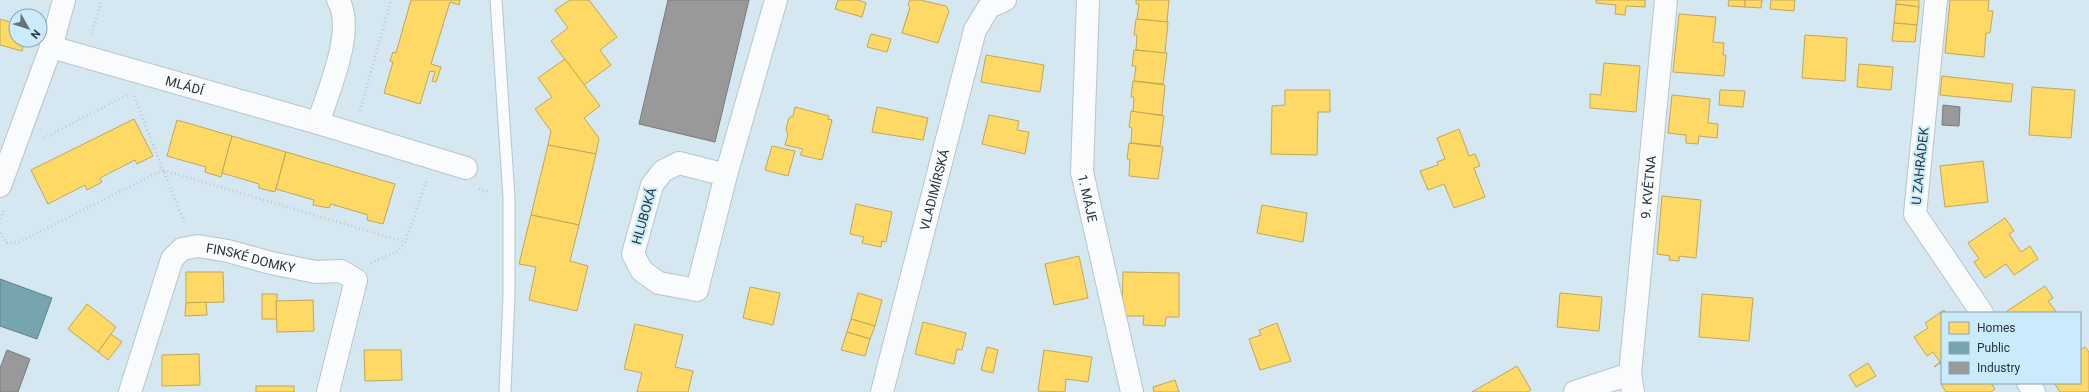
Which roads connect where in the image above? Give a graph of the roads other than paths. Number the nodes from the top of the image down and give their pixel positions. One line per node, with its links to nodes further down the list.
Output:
1 (64, 0): 9 (street)
2 (338, 0): 10 (street)
3 (496, 0): 18 (lane)
4 (776, 0): 11 (street, HLUBOKÁ)
5 (1004, 0): 19 (street, VLADIMÍRSKÁ)
6 (1088, 0): 20 (street, 1. MÁJE)
7 (1666, 0): 15 (street, 9. KVĚTNA)
8 (1936, 0): 14 (street, U ZAHRÁDEK)
9 (51, 47): 10 (street, MLÁDÍ); 13 (street)
10 (318, 123): 12 (street, MLÁDÍ)
11 (726, 175): 11 (street, HLUBOKÁ)
12 (469, 178)
13 (2, 189)
14 (1981, 312)
15 (1631, 383): 21 (street, 9. KVĚTNA)
16 (130, 392): 17 (street, FINSKÉ DOMKY)
17 (328, 392)
18 (505, 392)
19 (882, 392)
20 (1132, 392)
21 (1575, 392)

